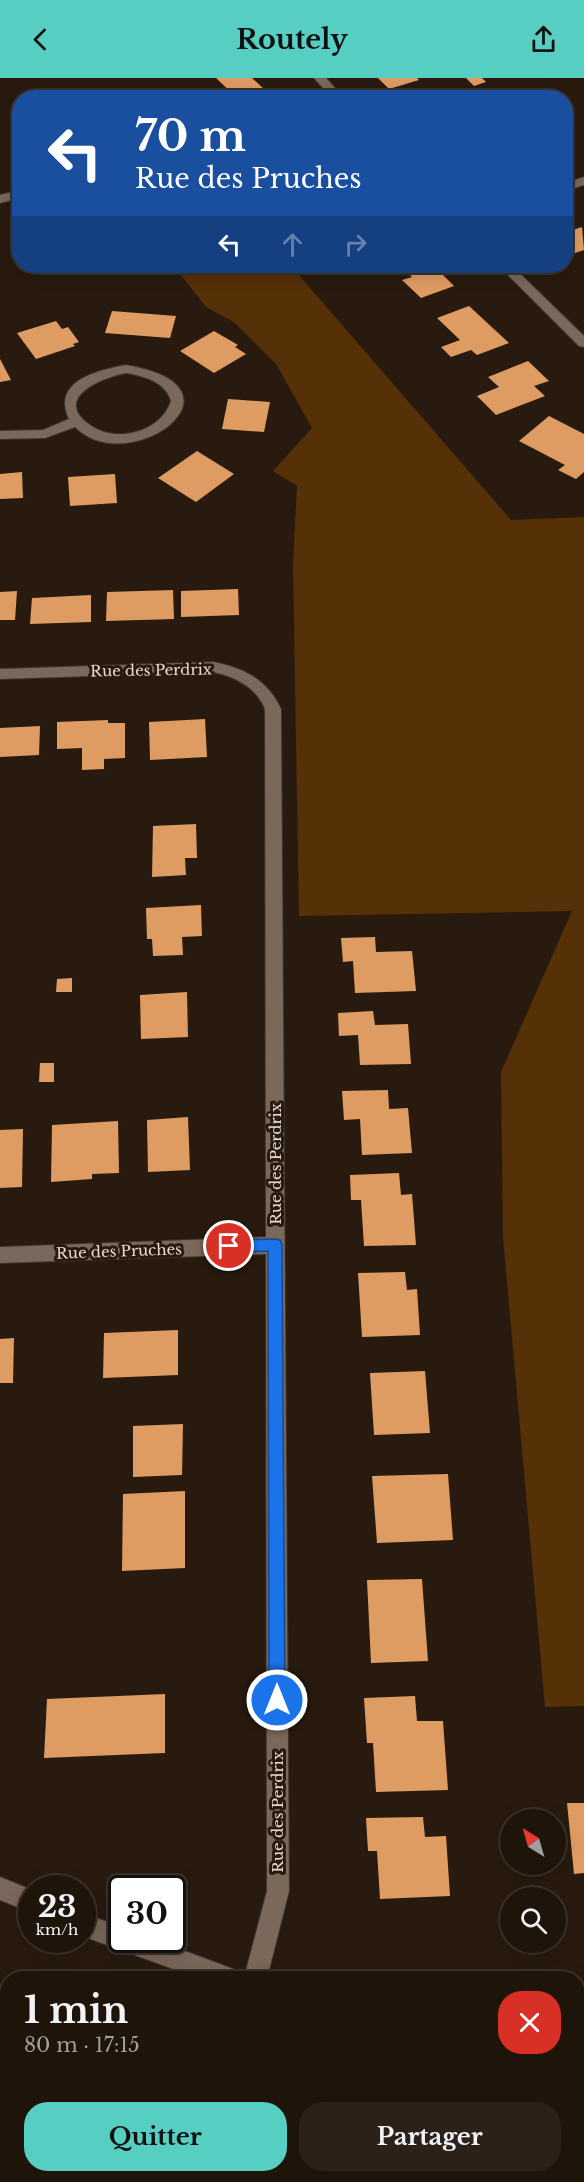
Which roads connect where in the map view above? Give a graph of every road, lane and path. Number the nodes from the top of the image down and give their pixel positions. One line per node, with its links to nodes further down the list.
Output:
1 (320, 78): 2 (street)
2 (331, 90)
3 (512, 273): 4 (street)
4 (584, 344)
5 (77, 421): 5 (street); 6 (street)
6 (0, 435)
7 (0, 674): 8 (street, Rue des Perdrix)
8 (275, 1245): 9 (street, Rue des Pruches); 14 (street, Rue des Perdrix)
9 (0, 1255)
10 (0, 1888): 11 (street)
11 (18, 1896)
12 (96, 1929): 13 (street)
13 (209, 1971)
14 (258, 1971)

